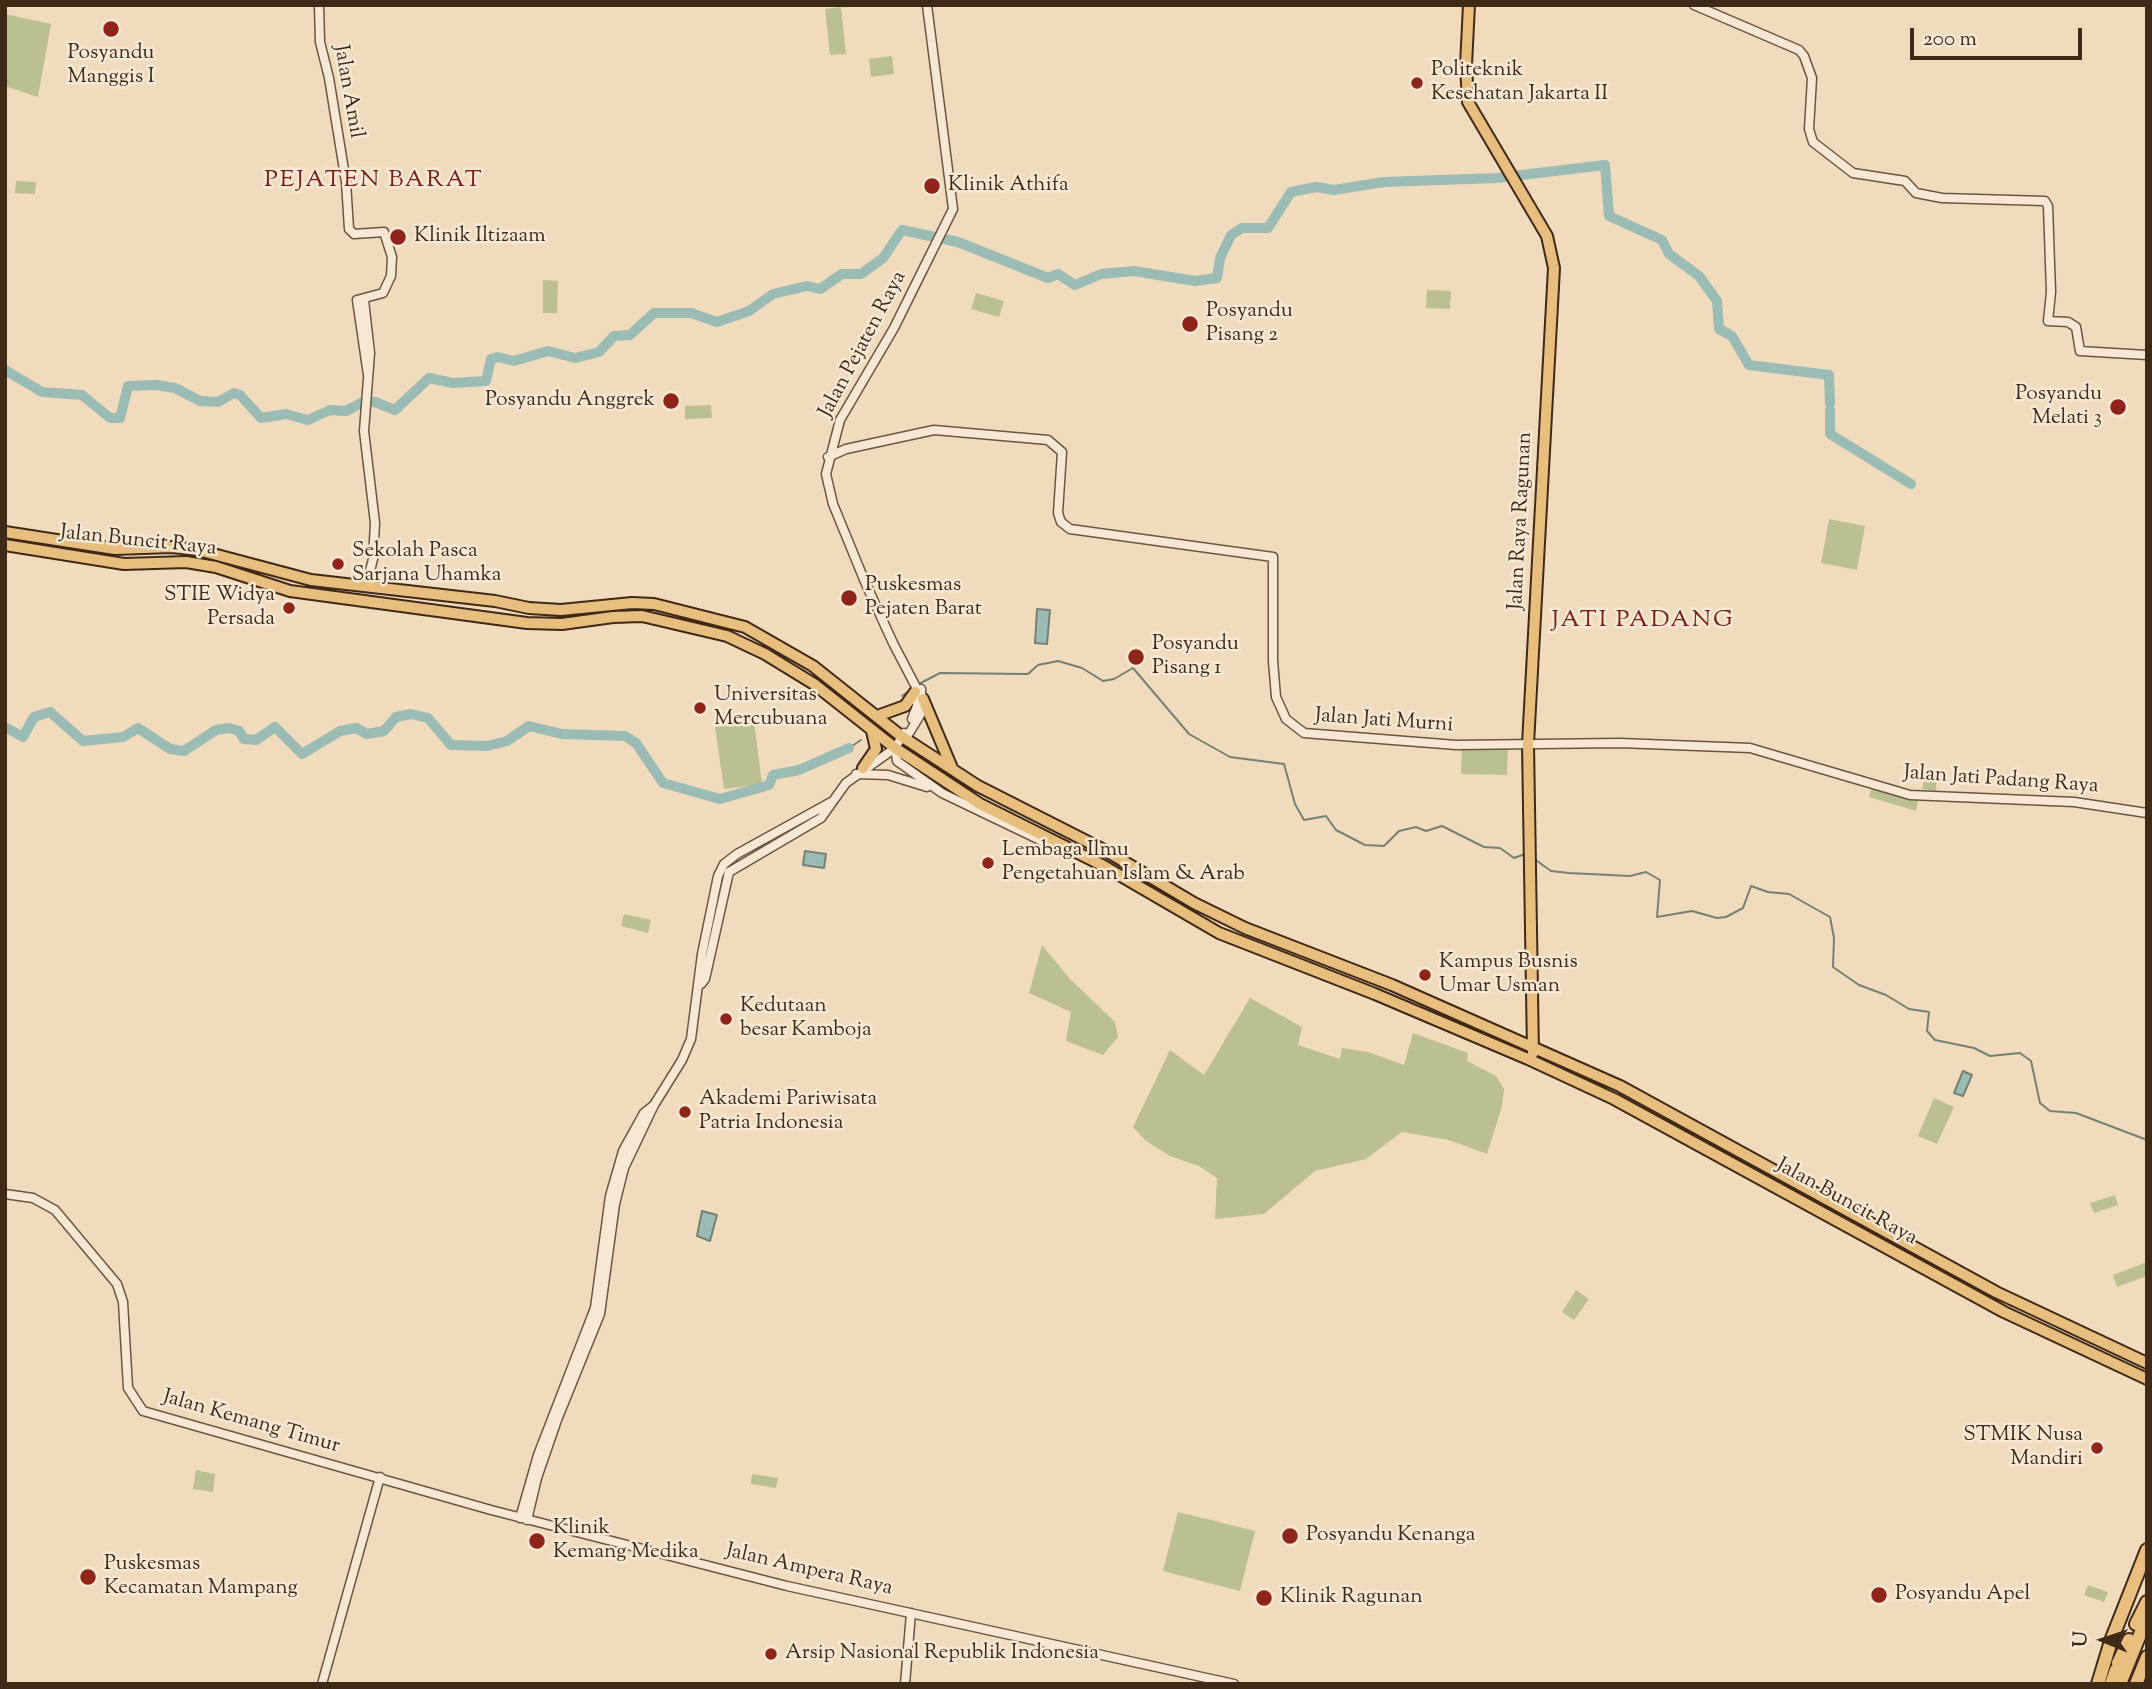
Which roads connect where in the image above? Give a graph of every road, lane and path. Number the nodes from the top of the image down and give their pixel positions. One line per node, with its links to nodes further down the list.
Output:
1 (319, 5): 13 (street, Jalan Amil)
2 (927, 5): 8 (street, Jalan Pejaten Raya)
3 (1462, 5): 6 (main road, Jalan Raya Ragunan)
4 (1469, 5): 6 (main road, Jalan Raya Ragunan)
5 (1694, 5): 7 (street)
6 (1503, 169): 20 (main road, Jalan Raya Ragunan)
7 (2147, 355)
8 (832, 445): 9 (street); 10 (street, Jalan Pejaten Raya)
9 (846, 449): 10 (street); 20 (street, Jalan Jati Murni)
10 (828, 457): 16 (street, Jalan Pejaten Raya)
11 (5, 532): 13 (main road, Jalan Buncit Raya)
12 (5, 545): 15 (main road, Jalan Buncit Raya)
13 (366, 587): 14 (main road, Jalan Buncit Raya)
14 (597, 606): 15 (main road); 17 (main road, Jalan Buncit Raya)
15 (599, 618): 18 (main road, Jalan Buncit Raya)
16 (918, 693): 17 (main road); 19 (street); 22 (main road)
17 (875, 714): 19 (main road, Jalan Buncit Raya)
18 (868, 727): 21 (main road, Jalan Buncit Raya); 23 (main road)
19 (904, 736): 21 (street); 22 (main road, Jalan Buncit Raya)
20 (1525, 745): 25 (street, Jalan Jati Padang Raya); 27 (main road, Jalan Raya Ragunan)
21 (895, 748): 23 (street); 24 (street); 26 (main road, Jalan Buncit Raya)
22 (953, 769): 27 (main road, Jalan Buncit Raya)
23 (859, 771): 24 (street); 33 (street)
24 (943, 793): 26 (street)
25 (2147, 813)
26 (1090, 859): 28 (main road, Jalan Buncit Raya)
27 (1532, 1041): 28 (main road, Jalan Raya Ragunan); 30 (main road, Jalan Buncit Raya)
28 (1530, 1060): 31 (main road, Jalan Buncit Raya)
29 (5, 1194): 32 (street, Jalan Kemang Timur)
30 (2147, 1363)
31 (2147, 1379)
32 (380, 1477): 33 (street, Jalan Ampera Raya); 39 (street)
33 (524, 1519): 36 (street, Jalan Ampera Raya)
34 (2147, 1550): 42 (highway)
35 (2147, 1602): 43 (highway)
36 (911, 1613): 40 (street); 41 (street, Jalan Ampera Raya)
37 (2147, 1617): 44 (highway)
38 (2147, 1657): 45 (highway)
39 (323, 1684)
40 (905, 1684)
41 (1234, 1684)
42 (2098, 1684)
43 (2111, 1684)
44 (2120, 1684)
45 (2136, 1684)

